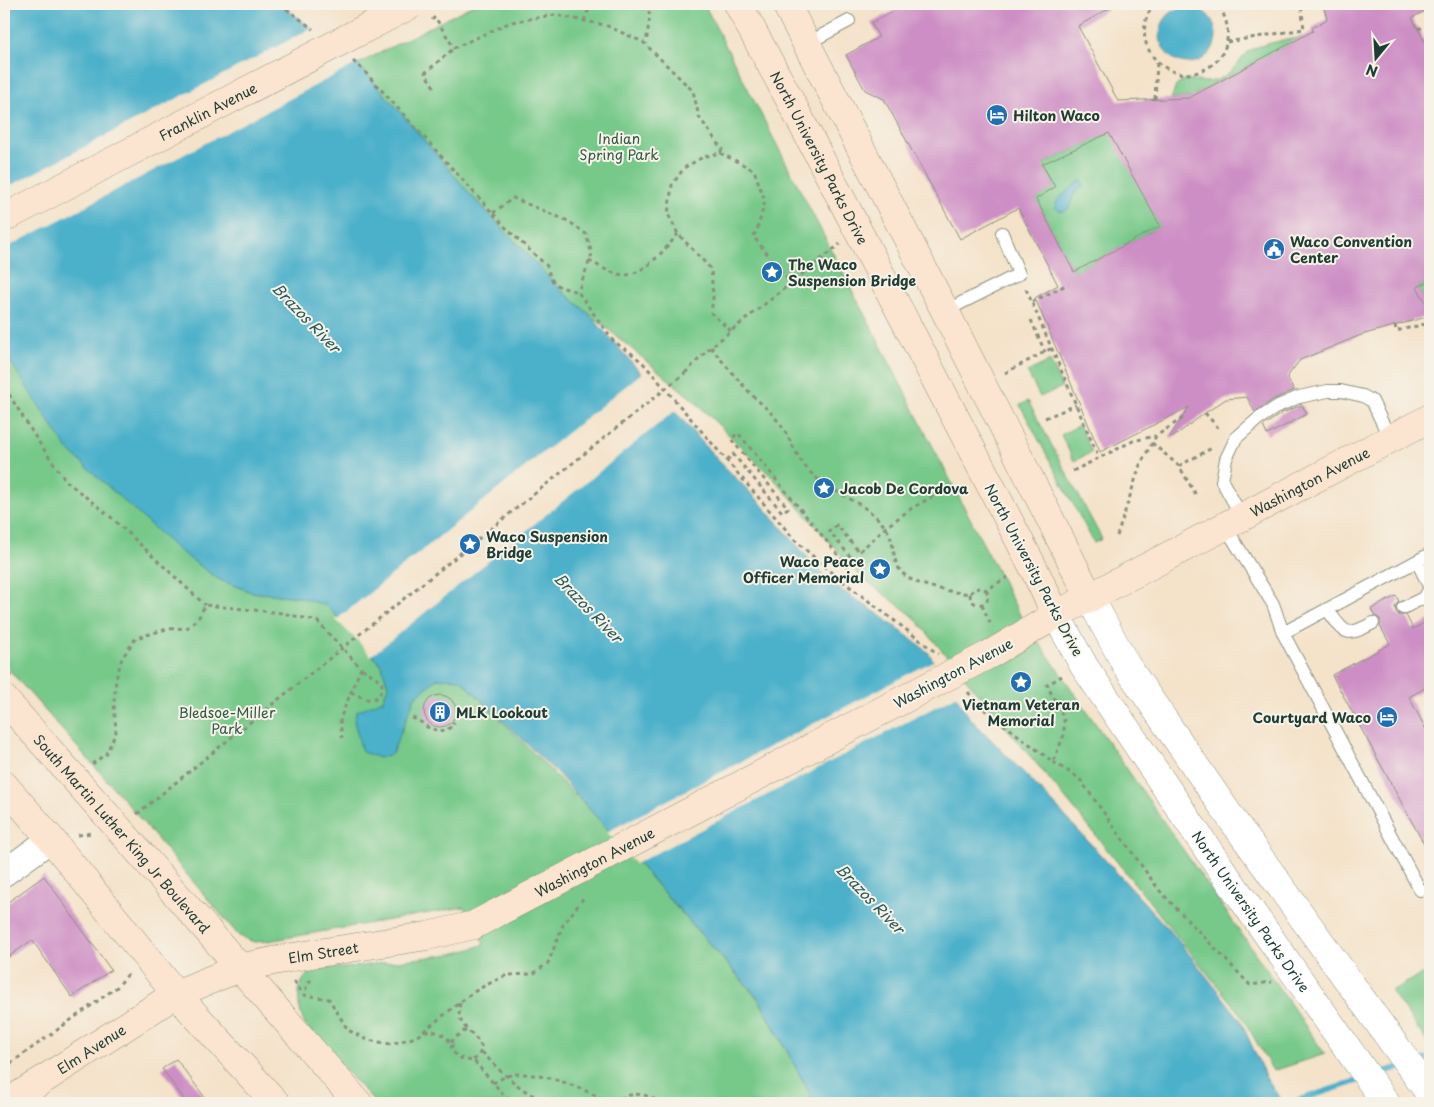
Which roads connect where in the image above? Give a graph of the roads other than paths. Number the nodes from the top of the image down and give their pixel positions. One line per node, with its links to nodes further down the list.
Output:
1 (738, 4): 17 (main road, North University Parks Drive)
2 (786, 4): 5 (main road)
3 (421, 12): 6 (main road, Franklin Avenue, bridge)
4 (849, 21): 5 (lane)
5 (806, 44): 8 (main road)
6 (4, 218)
7 (1002, 234): 8 (lane)
8 (946, 311): 14 (main road)
9 (1430, 418): 10 (main road, Washington Avenue)
10 (1390, 439): 11 (main road, Washington Avenue); 11 (lane)
11 (1233, 522): 14 (main road, Washington Avenue); 19 (lane)
12 (1430, 554): 13 (lane)
13 (1417, 561): 15 (lane); 16 (lane)
14 (1090, 598): 17 (main road, Washington Avenue); 28 (street)
15 (1403, 608)
16 (1327, 609): 18 (lane); 19 (lane)
17 (1056, 615): 25 (main road, Washington Avenue, bridge); 32 (street, North University Parks Drive)
18 (1373, 623)
19 (1283, 633): 24 (lane)
20 (10, 690): 26 (main road, South Martin Luther King Jr Boulevard)
21 (4, 785): 22 (main road)
22 (51, 839): 23 (street); 27 (main road)
23 (4, 873)
24 (1420, 890)
25 (474, 925): 26 (main road, Elm Street)
26 (239, 968): 27 (main road, Elm Street); 31 (main road, South Martin Luther King Jr Boulevard)
27 (176, 994): 29 (main road, Elm Avenue); 30 (main road)
28 (1430, 1094)
29 (7, 1103)
30 (276, 1103)
31 (358, 1103)
32 (1386, 1103)

